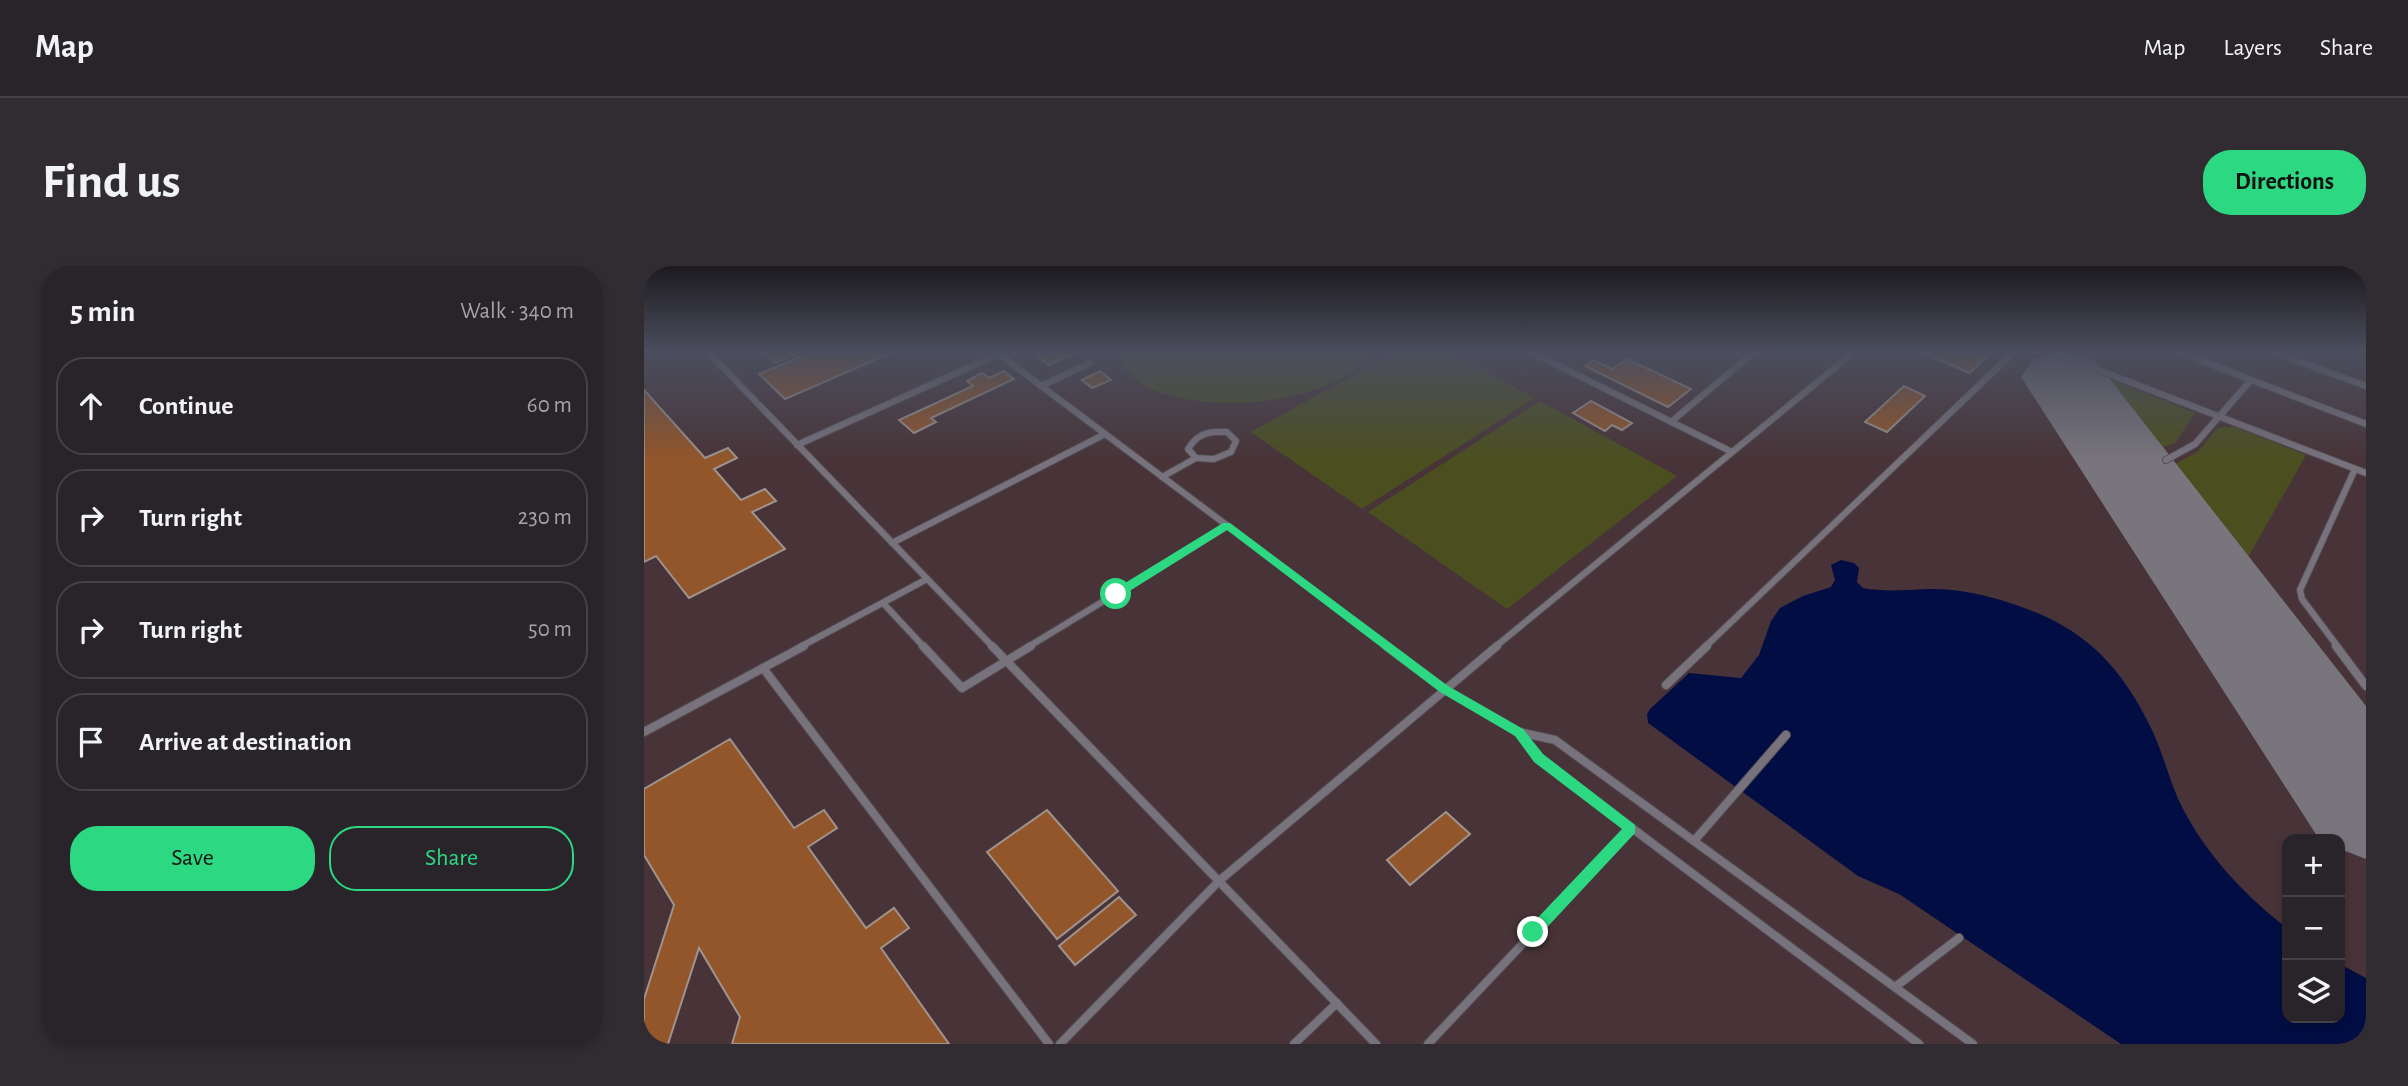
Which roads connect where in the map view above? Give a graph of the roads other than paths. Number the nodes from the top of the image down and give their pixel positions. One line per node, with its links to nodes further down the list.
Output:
1 (743, 388): 15 (lane)
2 (921, 388): 15 (lane)
3 (1044, 388): 14 (lane)
4 (1604, 388): 12 (lane)
5 (1711, 388): 12 (lane)
6 (1810, 388): 16 (lane)
7 (1976, 388): 28 (lane)
8 (2146, 388): 11 (lane)
9 (2243, 388): 11 (lane)
10 (2273, 388): 13 (lane)
11 (2218, 416): 18 (lane); 19 (lane)
12 (1671, 422): 16 (lane)
13 (2366, 424)
14 (1105, 434): 21 (lane); 23 (lane)
15 (797, 445): 23 (lane)
16 (1732, 452): 30 (lane)
17 (1196, 458): 17 (lane); 21 (lane)
18 (2166, 460)
19 (2355, 469): 20 (lane); 29 (lane)
20 (2366, 473)
21 (1162, 477): 22 (lane)
22 (1227, 526): 26 (lane); 30 (lane)
23 (892, 543): 24 (lane)
24 (927, 579): 25 (lane); 26 (lane)
25 (883, 603): 26 (lane); 27 (lane)
26 (1006, 661): 36 (lane)
27 (763, 668): 31 (lane); 40 (lane)
28 (1666, 685)
29 (2366, 686)
30 (1444, 689): 32 (lane); 36 (lane)
31 (644, 732)
32 (1519, 732): 34 (lane); 35 (lane)
33 (1786, 735): 35 (lane)
34 (1631, 829): 44 (lane); 45 (lane)
35 (1694, 841): 38 (lane)
36 (1219, 881): 39 (lane); 41 (lane)
37 (1958, 937): 38 (lane)
38 (1895, 987): 46 (lane)
39 (1337, 1003): 42 (lane); 43 (lane)
40 (1049, 1044)
41 (1060, 1044)
42 (1294, 1044)
43 (1376, 1044)
44 (1428, 1044)
45 (1919, 1044)
46 (1973, 1044)

